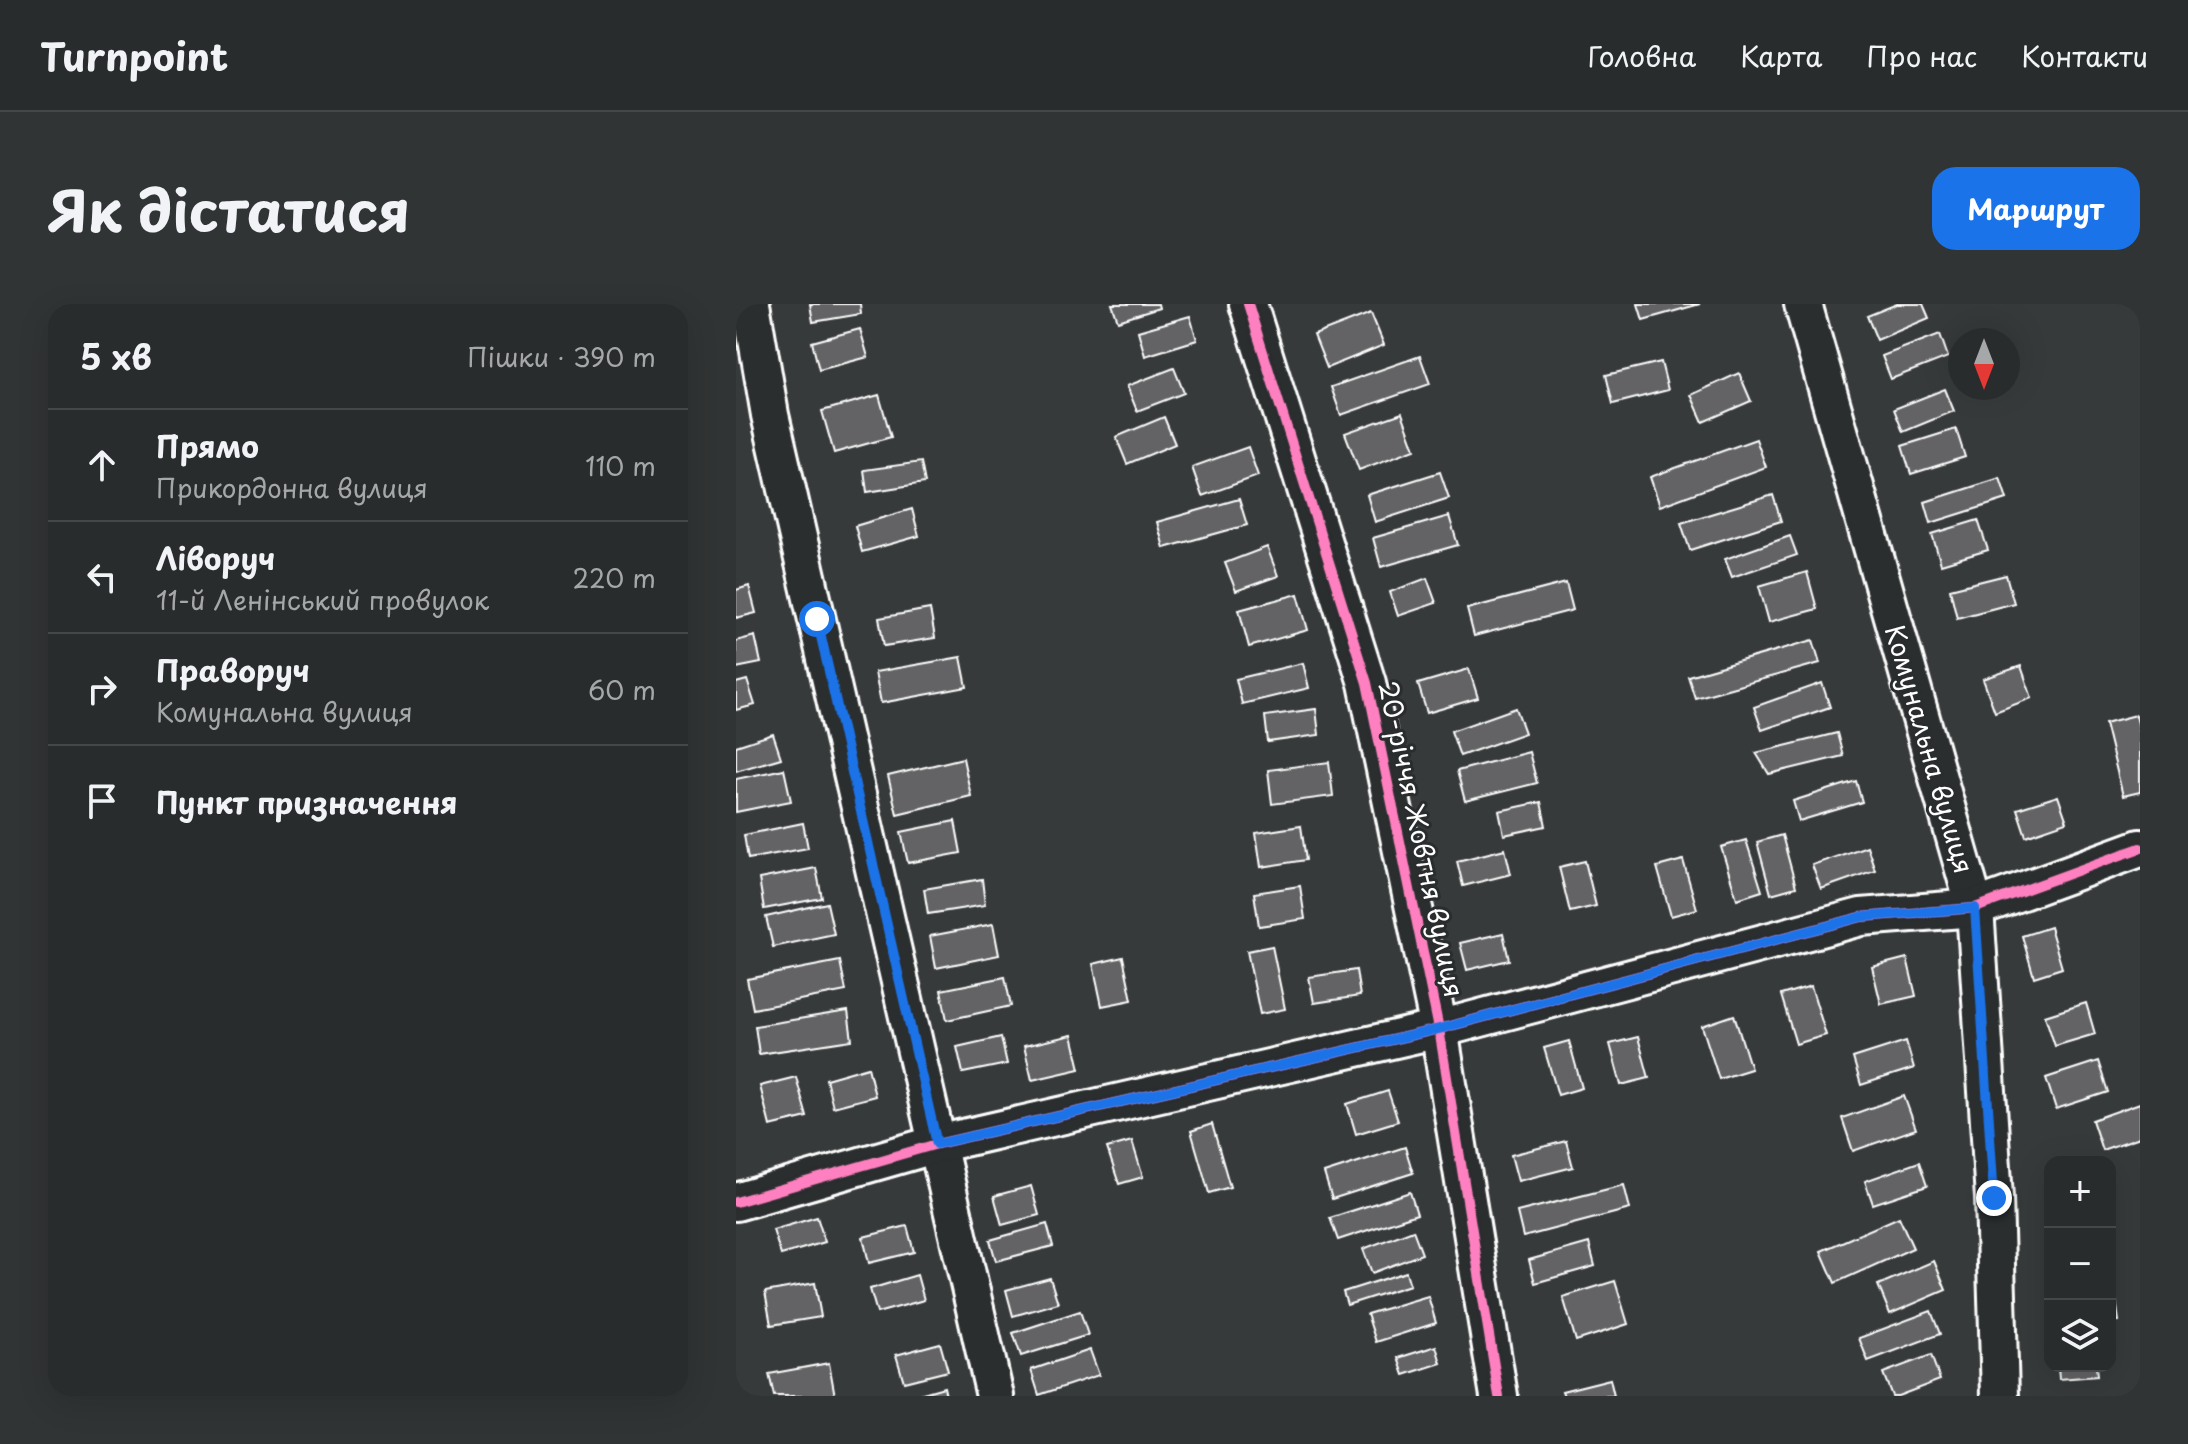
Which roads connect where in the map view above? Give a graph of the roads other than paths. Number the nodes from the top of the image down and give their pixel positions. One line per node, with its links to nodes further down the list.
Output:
1 (751, 304): 7 (street)
2 (1248, 304): 6 (street, 20-річчя Жовтня вулиця)
3 (1803, 304): 5 (street, Комунальна вулиця)
4 (2140, 848): 5 (street)
5 (1975, 908): 6 (street); 11 (street, Комунальна вулиця)
6 (1439, 1029): 7 (street); 10 (street, 20-річчя Жовтня вулиця)
7 (937, 1144): 8 (street); 9 (street)
8 (736, 1202)
9 (995, 1396)
10 (1499, 1396)
11 (2000, 1396)

